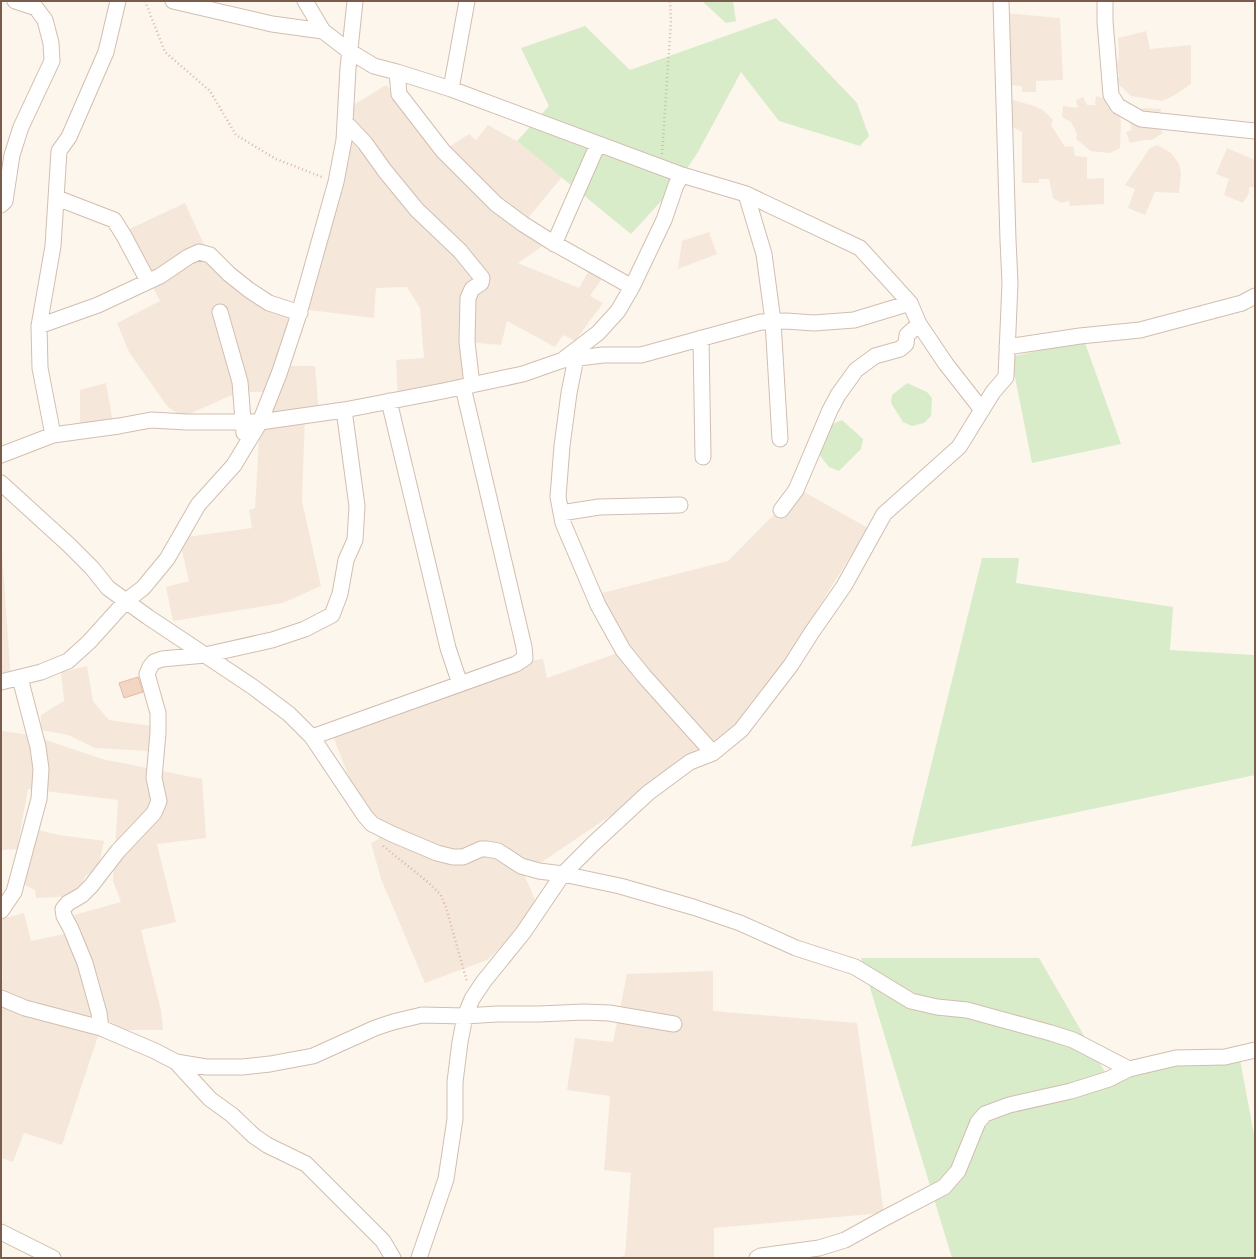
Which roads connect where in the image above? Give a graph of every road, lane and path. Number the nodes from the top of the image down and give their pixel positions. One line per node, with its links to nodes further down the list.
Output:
1 (15, 1): 23 (street)
2 (118, 1): 22 (street)
3 (145, 1): 20 (path)
4 (173, 1): 11 (street)
5 (305, 1): 11 (street)
6 (355, 1): 12 (street)
7 (468, 1): 14 (street)
8 (670, 1): 18 (path)
9 (1001, 1): 35 (street)
10 (1105, 1): 16 (street)
11 (323, 31): 12 (street)
12 (349, 51): 13 (street); 15 (street)
13 (397, 72): 14 (street); 24 (street)
14 (451, 89): 17 (street)
15 (346, 123): 20 (street); 37 (street)
16 (1255, 131)
17 (598, 144): 18 (street); 24 (street)
18 (661, 167): 19 (street)
19 (682, 175): 21 (street); 26 (street)
20 (336, 182): 30 (street)
21 (746, 194): 28 (street); 31 (street)
22 (57, 198): 25 (street); 33 (street)
23 (1, 205)
24 (554, 244): 26 (street)
25 (148, 281): 30 (street); 33 (street)
26 (632, 287): 36 (street)
27 (1255, 296): 35 (street)
28 (910, 303): 31 (street); 32 (street)
29 (220, 312): 42 (street)
30 (300, 313): 41 (street)
31 (774, 321): 34 (street); 44 (street)
32 (919, 324): 40 (street); 50 (street)
33 (39, 326): 43 (street)
34 (701, 338): 36 (street); 47 (street)
35 (1007, 347): 40 (street)
36 (570, 359): 37 (street); 51 (street)
37 (467, 386): 38 (street); 56 (street)
38 (389, 401): 39 (street); 56 (street)
39 (344, 410): 41 (street); 53 (street)
40 (982, 410): 58 (street)
41 (260, 422): 42 (street); 45 (street)
42 (243, 423): 43 (street); 45 (street)
43 (53, 435): 46 (street)
44 (780, 439)
45 (244, 448): 52 (street)
46 (1, 455)
47 (703, 457)
48 (1, 483): 52 (street)
49 (680, 505): 51 (street)
50 (781, 510)
51 (561, 513): 58 (street)
52 (126, 601): 53 (street); 54 (street)
53 (205, 655): 57 (street); 66 (street)
54 (20, 678): 55 (street); 61 (street)
55 (1, 682)
56 (460, 684): 57 (street)
57 (312, 737): 60 (street)
58 (713, 753): 60 (street)
59 (382, 846): 63 (path)
60 (563, 874): 63 (street); 69 (street)
61 (1, 911)
62 (1, 998): 66 (street)
63 (472, 1000): 64 (street)
64 (465, 1016): 65 (street); 68 (street); 75 (street)
65 (674, 1024)
66 (101, 1028): 68 (street)
67 (1255, 1050): 69 (street)
68 (176, 1062): 74 (street)
69 (1129, 1069): 76 (street)
70 (1, 1232): 71 (street)
71 (24, 1245): 72 (street); 73 (street)
72 (41, 1258)
73 (53, 1258)
74 (394, 1258)
75 (419, 1258)
76 (757, 1258)

